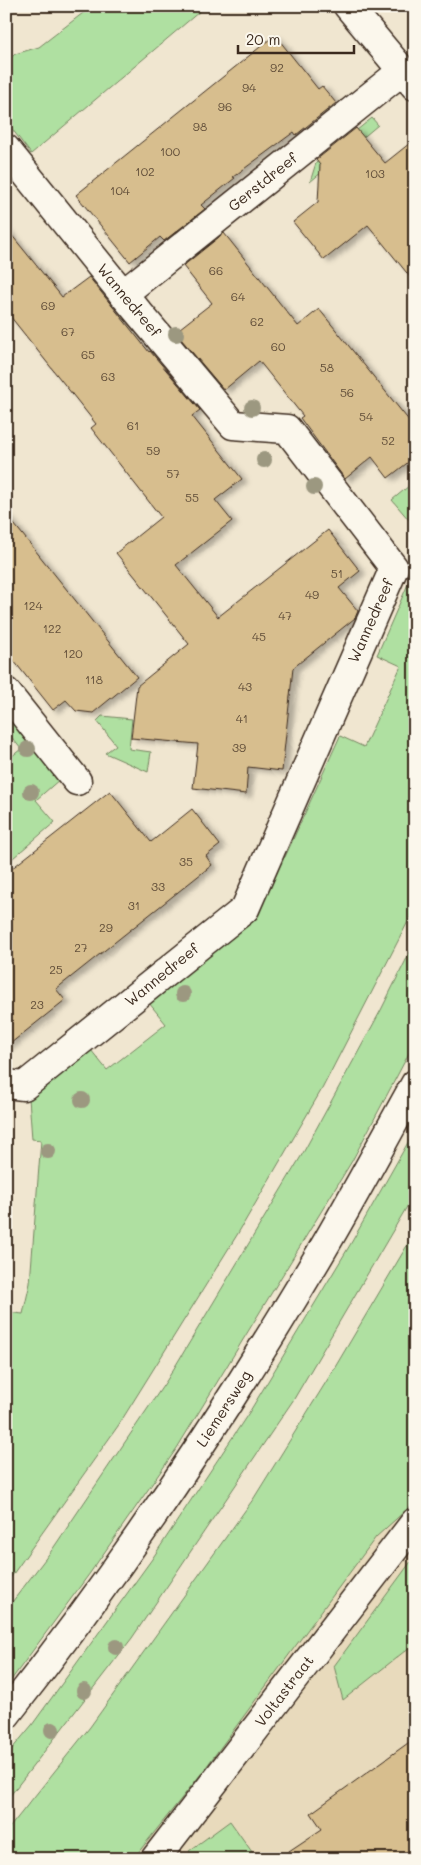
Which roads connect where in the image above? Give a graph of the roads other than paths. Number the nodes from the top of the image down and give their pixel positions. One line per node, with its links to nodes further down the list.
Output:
1 (348, 6): 2 (street, Gerstdreef)
2 (408, 79): 4 (street, Gerstdreef)
3 (6, 150): 4 (street, Wannedreef)
4 (123, 294): 7 (street, Wannedreef)
5 (6, 692): 6 (street)
6 (77, 781)
7 (6, 1084)
8 (415, 1084): 10 (street, Liemersweg)
9 (415, 1522): 11 (street, Voltastraat)
10 (6, 1715)
11 (155, 1859)

